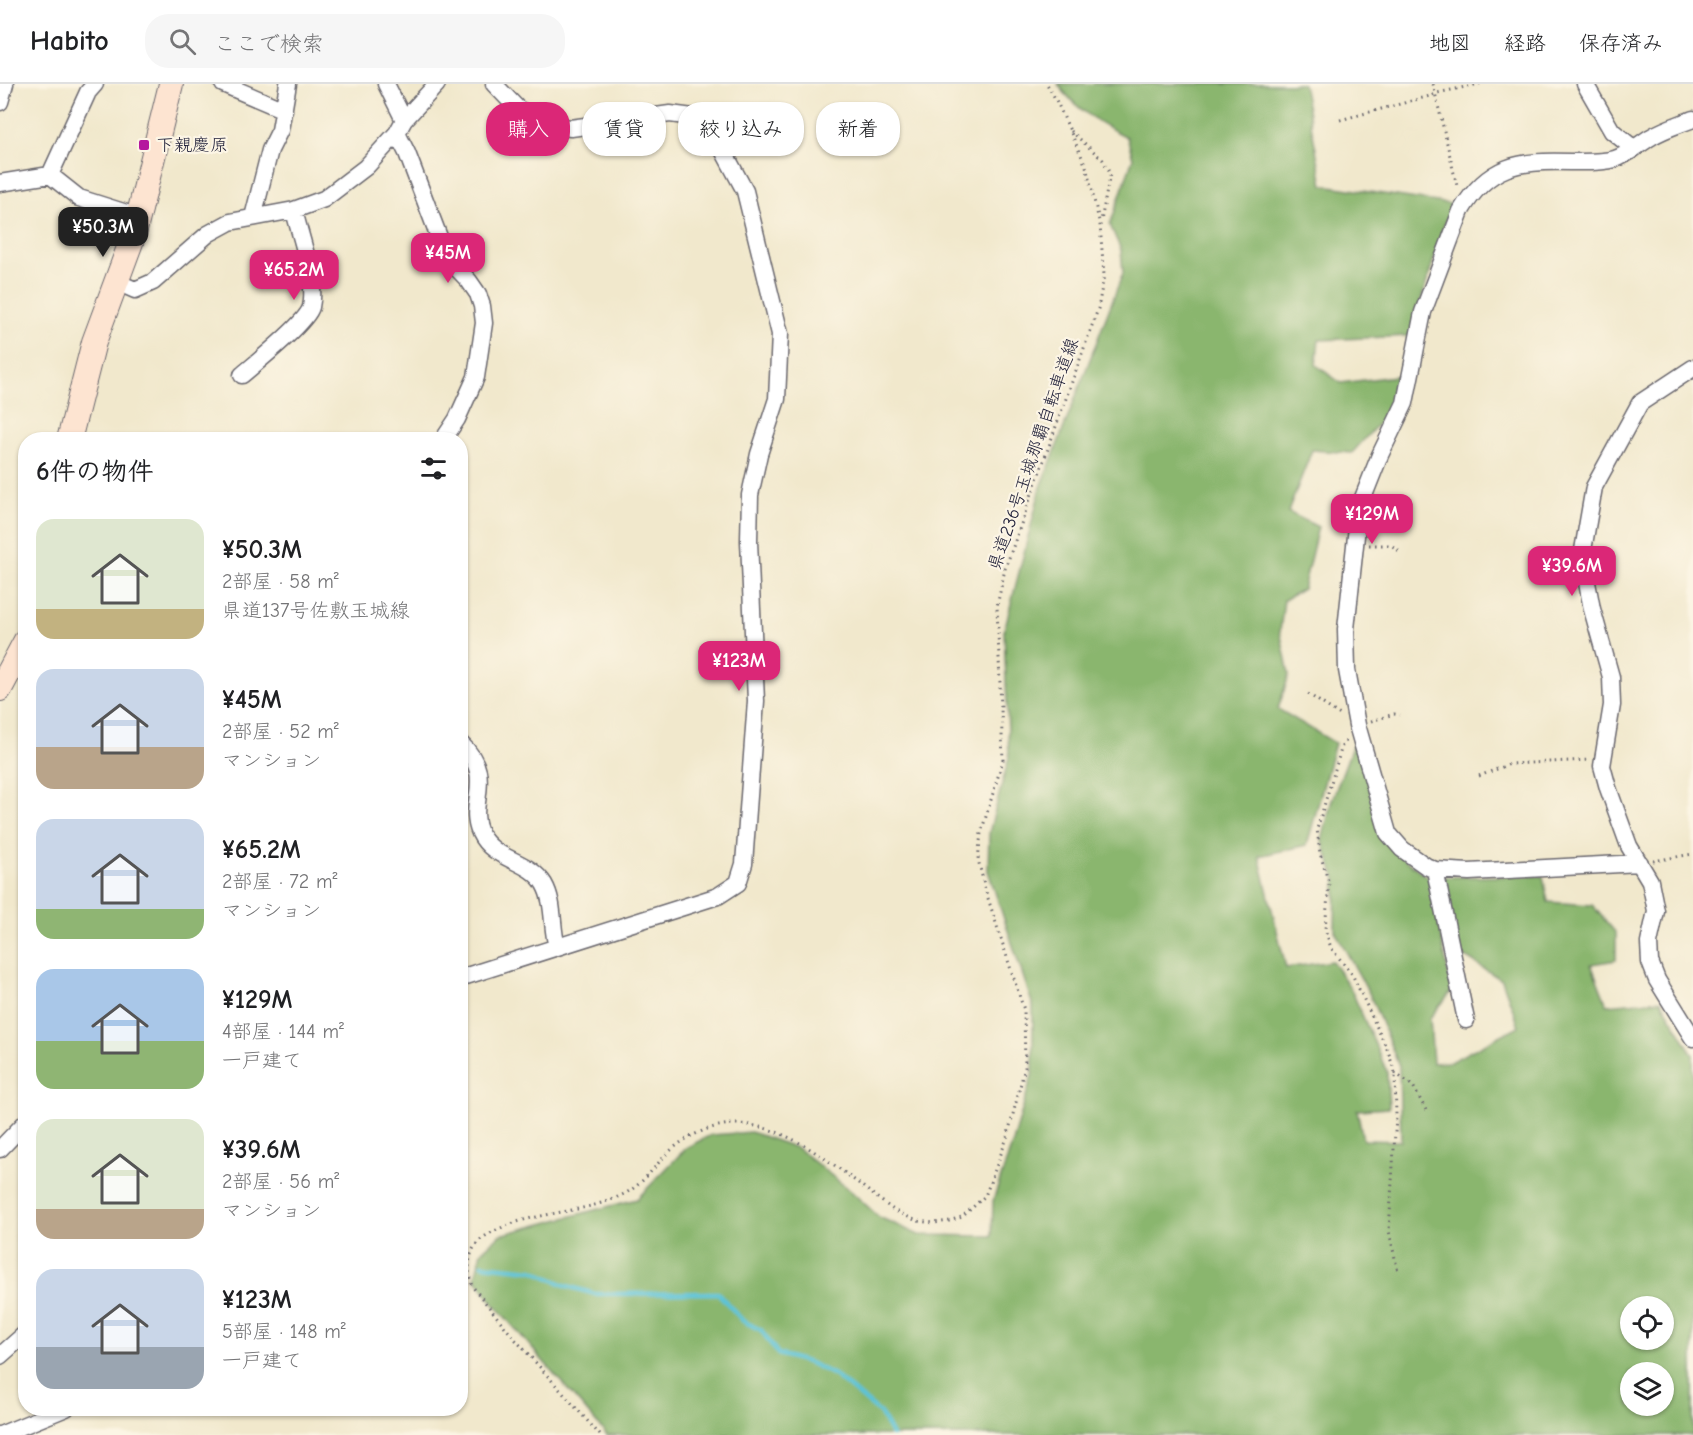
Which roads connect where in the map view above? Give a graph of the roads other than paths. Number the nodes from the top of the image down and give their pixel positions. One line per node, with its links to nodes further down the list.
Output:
1 (5, 84): 10 (street)
2 (95, 84): 15 (street)
3 (171, 84): 18 (main road)
4 (224, 84): 11 (street)
5 (288, 84): 11 (street)
6 (386, 84): 13 (street)
7 (437, 84): 13 (street)
8 (494, 84): 30 (street)
9 (1585, 84): 14 (street)
10 (0, 102)
11 (284, 110): 19 (street)
12 (1693, 120): 14 (street)
13 (401, 127): 17 (street); 24 (street)
14 (1633, 148): 29 (street)
15 (50, 175): 16 (street); 18 (street)
16 (0, 183)
17 (294, 210): 19 (street); 22 (street)
18 (139, 217): 20 (main road)
19 (253, 217): 20 (street)
20 (117, 282): 23 (main road)
21 (1693, 368): 28 (street)
22 (242, 375)
23 (71, 432)
24 (448, 432)
25 (18, 655): 26 (main road)
26 (0, 689)
27 (468, 752): 30 (street)
28 (1640, 863): 29 (street); 33 (street)
29 (1436, 870): 32 (street)
30 (557, 947): 31 (street)
31 (468, 975)
32 (1466, 1020)
33 (1693, 1038)
34 (18, 1130): 35 (street)
35 (0, 1149)
36 (18, 1340): 37 (street)
37 (0, 1356)
38 (46, 1416): 39 (street)
39 (0, 1435)

